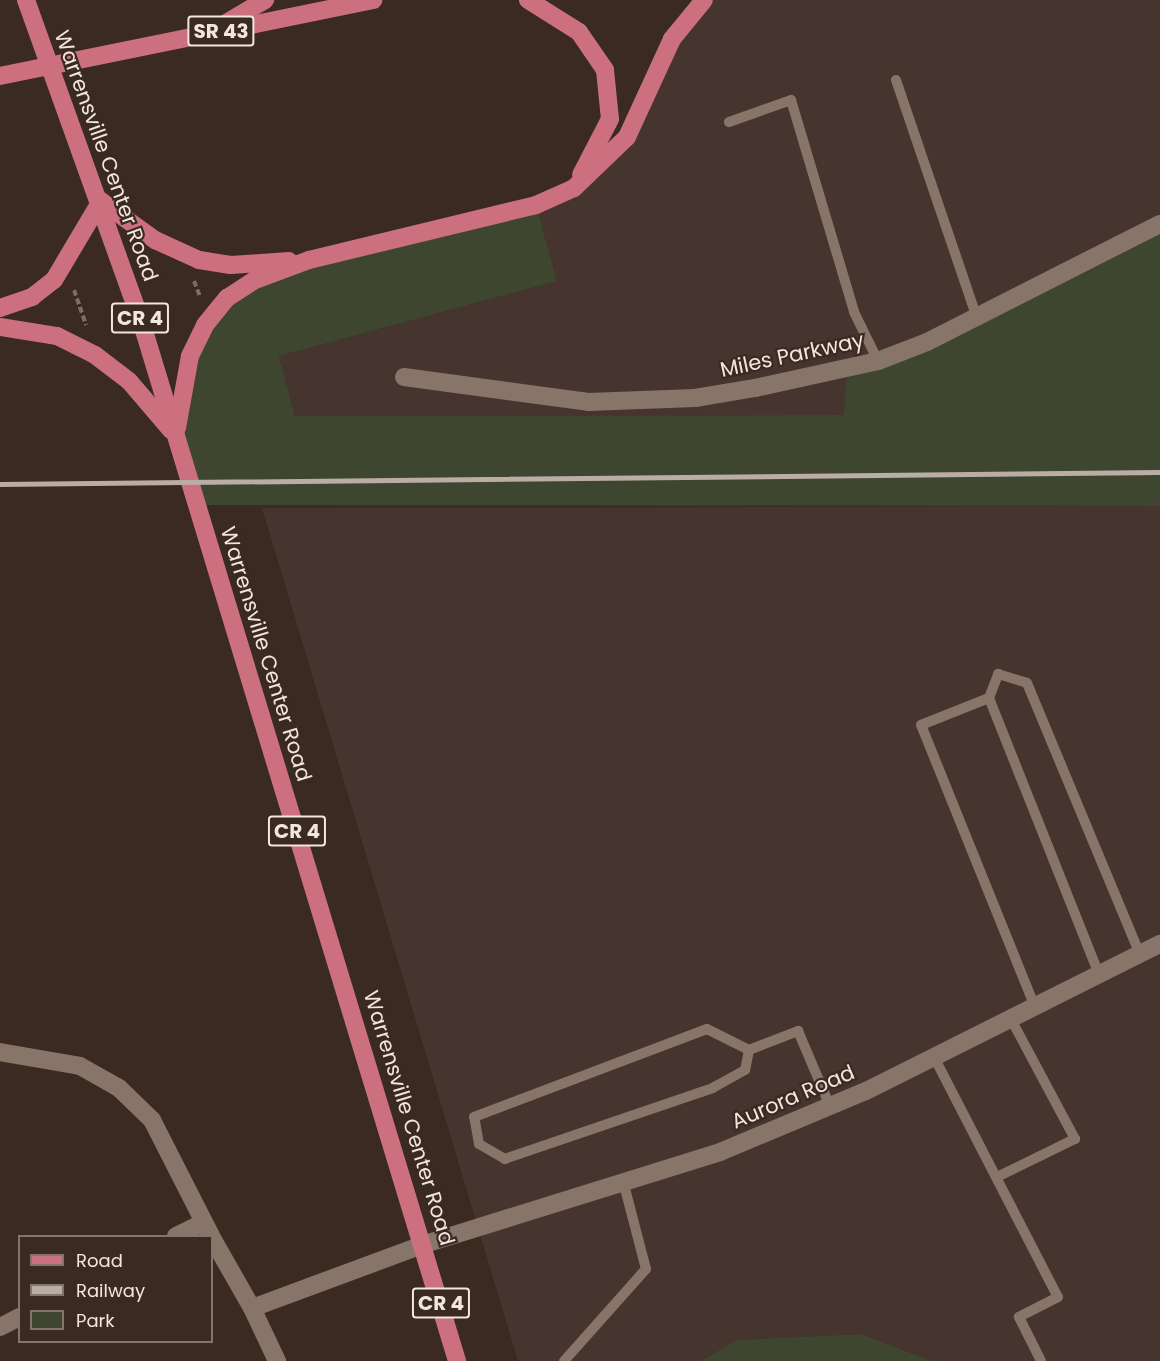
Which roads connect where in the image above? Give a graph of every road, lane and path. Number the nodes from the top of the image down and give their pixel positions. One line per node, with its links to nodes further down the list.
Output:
1 (26, 0): 11 (main road, Warrensville Center Road / CR 4)
2 (265, 0): 6 (main road)
3 (373, 0): 6 (main road, SR 43)
4 (528, 0): 10 (main road)
5 (704, 0): 10 (main road)
6 (209, 33): 7 (main road, SR 43)
7 (0, 76)
8 (896, 80): 18 (lane)
9 (729, 122): 21 (lane)
10 (574, 188): 13 (main road)
11 (101, 201): 13 (main road); 17 (main road); 23 (main road, Warrensville Center Road / CR 4)
12 (1160, 224): 18 (street, Miles Parkway)
13 (309, 260): 23 (main road)
14 (191, 272): 16 (path)
15 (72, 286): 20 (path)
16 (202, 305)
17 (0, 308)
18 (977, 318): 21 (street, Miles Parkway)
19 (0, 327): 23 (main road)
20 (90, 335)
21 (878, 361): 22 (street, Miles Parkway)
22 (404, 377)
23 (176, 436): 39 (main road, Warrensville Center Road / CR 4)
24 (989, 698): 26 (lane); 27 (lane); 28 (lane)
25 (1160, 944): 26 (street, Aurora Road)
26 (1140, 954): 27 (street, Aurora Road)
27 (1099, 974): 28 (street, Aurora Road)
28 (1035, 1007): 29 (street, Aurora Road)
29 (1011, 1019): 32 (street, Aurora Road); 34 (lane)
30 (749, 1050): 30 (lane); 33 (lane)
31 (0, 1052): 36 (street)
32 (934, 1057): 33 (street, Aurora Road); 34 (lane)
33 (830, 1106): 35 (street, Aurora Road)
34 (997, 1177): 46 (lane)
35 (623, 1181): 39 (street, Aurora Road); 45 (lane)
36 (208, 1232): 37 (street)
37 (184, 1235)
38 (213, 1241): 40 (street)
39 (425, 1244): 40 (street, Aurora Road); 44 (main road, Warrensville Center Road / CR 4)
40 (252, 1308): 43 (street)
41 (18, 1318): 42 (street)
42 (0, 1327)
43 (277, 1361)
44 (457, 1361)
45 (564, 1361)
46 (1041, 1361)

